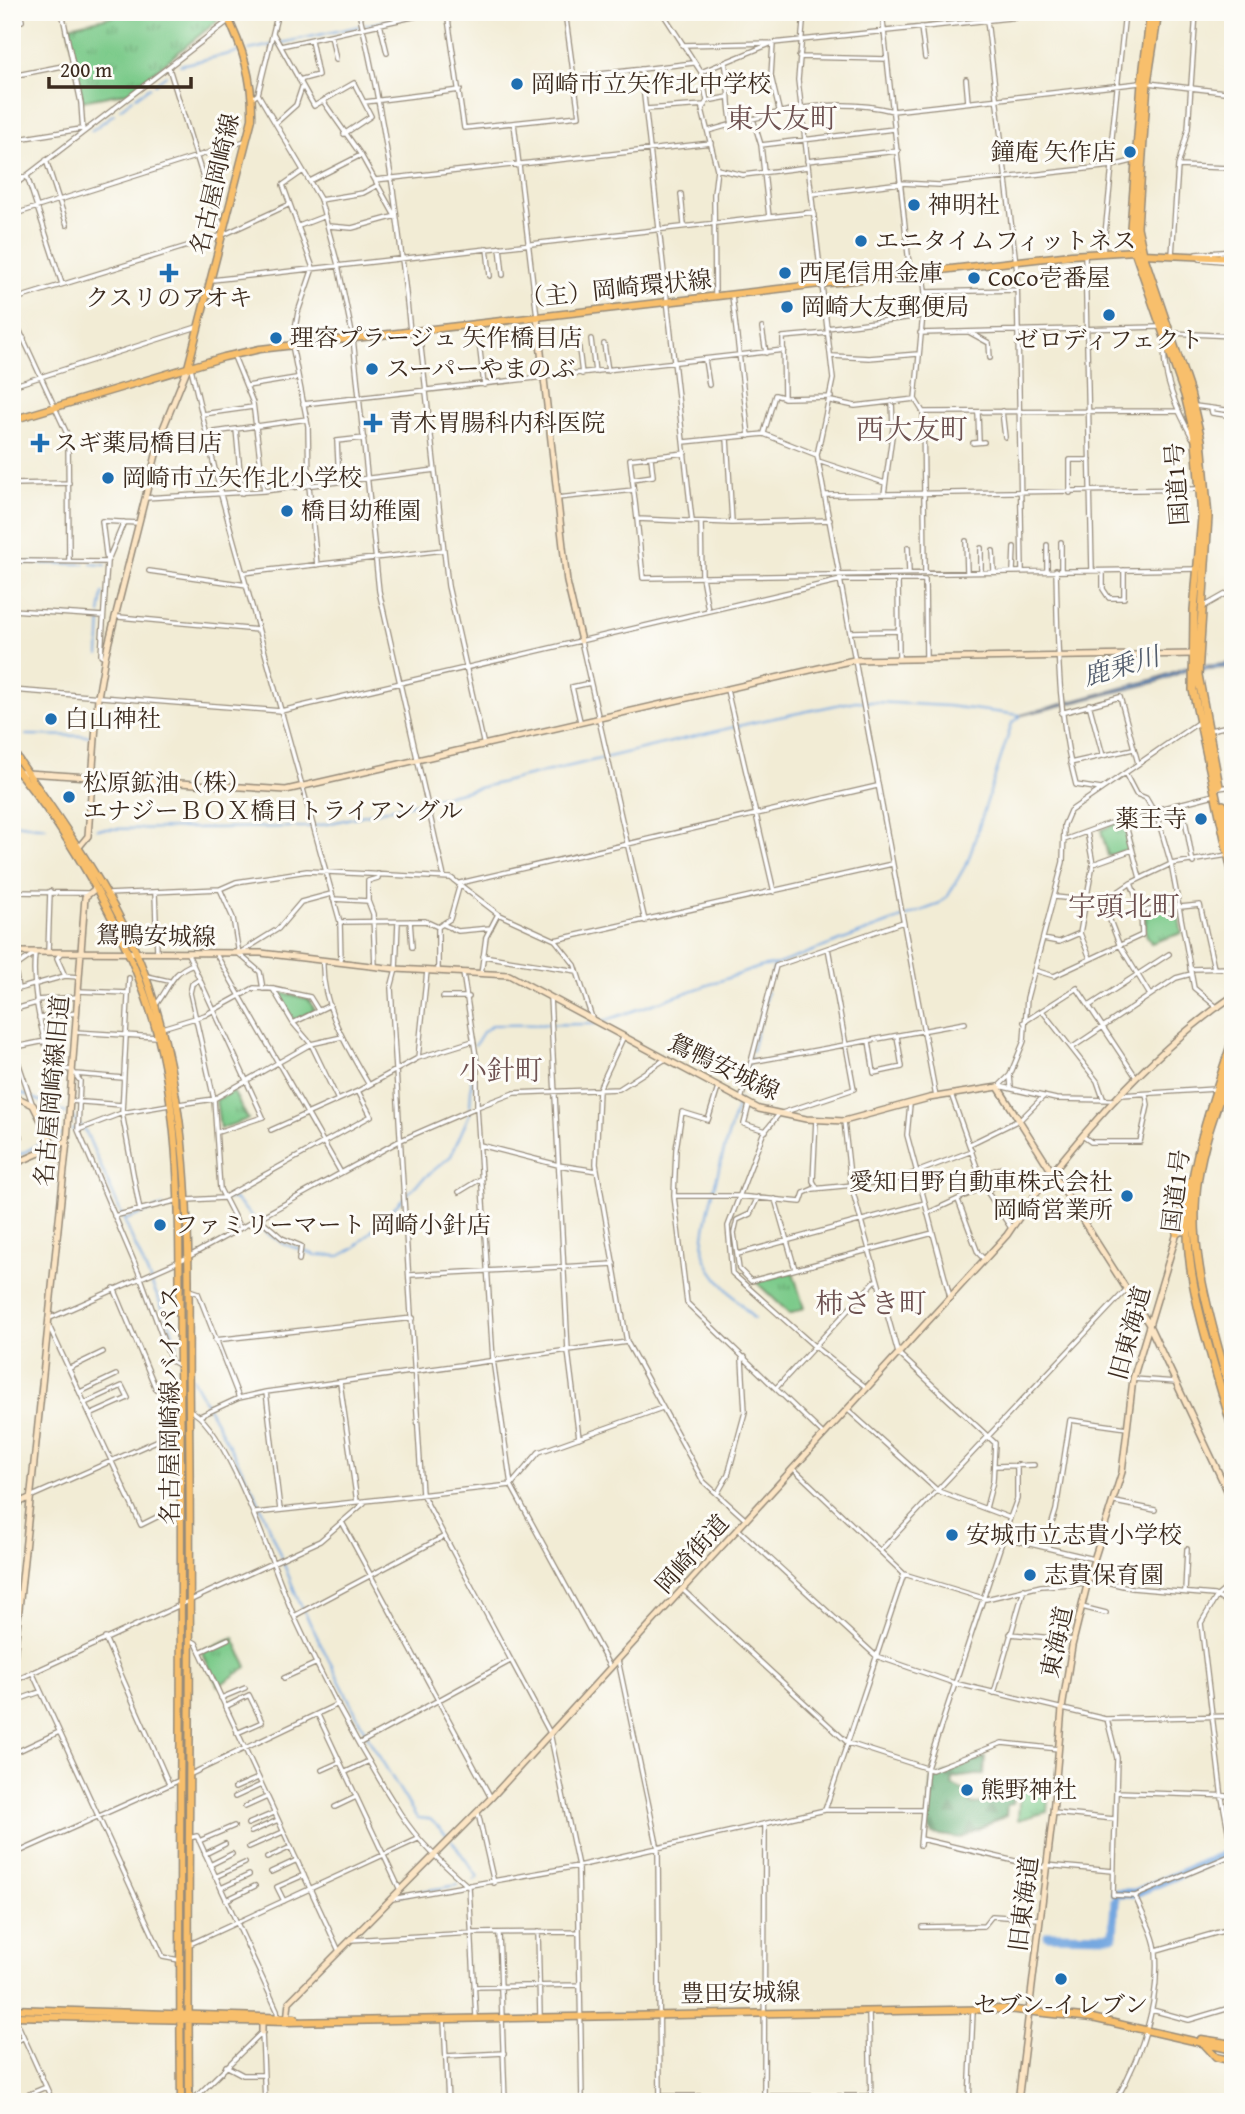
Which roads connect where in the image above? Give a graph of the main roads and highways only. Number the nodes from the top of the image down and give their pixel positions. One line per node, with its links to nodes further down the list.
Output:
1 (225, 12): 9 (main road, 名古屋岡崎線)
2 (1151, 12): 4 (highway, 国道1号)
3 (1158, 12): 4 (highway, 国道1号)
4 (1144, 83): 5 (highway, 国道1号)
5 (1138, 160): 6 (highway, 国道1号); 7 (highway, 国道1号)
6 (1135, 251): 7 (main road, （主）岡崎環状線); 9 (main road, （主）岡崎環状線); 11 (highway, 国道1号)
7 (1143, 254): 8 (main road, （主）岡崎環状線); 11 (highway, 国道1号)
8 (1233, 260)
9 (188, 367): 10 (main road, （主）岡崎環状線)
10 (12, 420)
11 (1201, 569): 12 (highway, 国道1号); 12 (highway, 国道1号)
12 (1195, 654): 13 (highway, 国道1号)
13 (1195, 675): 17 (highway, 国道1号); 17 (highway, 国道1号)
14 (12, 750): 20 (main road, 名古屋岡崎線バイパス)
15 (12, 764): 16 (main road, 名古屋岡崎線バイパス)
16 (15, 772): 20 (main road, 名古屋岡崎線バイパス)
17 (1218, 791): 18 (highway, 国道1号); 18 (highway, 国道1号)
18 (1231, 847): 19 (highway, 国道1号)
19 (1233, 876)
20 (132, 952): 23 (main road, 名古屋岡崎線バイパス); 23 (main road, 名古屋岡崎線バイパス)
21 (1233, 1039): 24 (highway, 国道1号)
22 (1233, 1058): 25 (highway, 国道1号)
23 (175, 1104): 28 (main road, 名古屋岡崎線バイパス); 29 (main road, 名古屋岡崎線バイパス)
24 (1192, 1179): 25 (highway, 国道1号); 26 (highway)
25 (1192, 1230): 27 (highway, 国道1号); 31 (highway, 国道1号)
26 (1177, 1233)
27 (1232, 1399)
28 (181, 1403): 29 (main road); 30 (main road, 名古屋岡崎線バイパス)
29 (189, 1410): 30 (main road); 33 (main road, 名古屋岡崎線バイパス)
30 (182, 1416): 34 (main road, 名古屋岡崎線バイパス)
31 (1233, 1431)
32 (13, 2014): 34 (main road)
33 (189, 2016): 34 (main road); 35 (main road, 豊田安城線); 35 (main road, 豊田安城線); 41 (main road, 名古屋岡崎線バイパス)
34 (180, 2017): 40 (main road, 名古屋岡崎線バイパス)
35 (278, 2019): 36 (main road, 豊田安城線)
36 (1189, 2039): 37 (main road); 38 (main road)
37 (1203, 2043): 38 (main road); 39 (main road)
38 (1233, 2047)
39 (1233, 2061)
40 (181, 2102)
41 (190, 2102)

